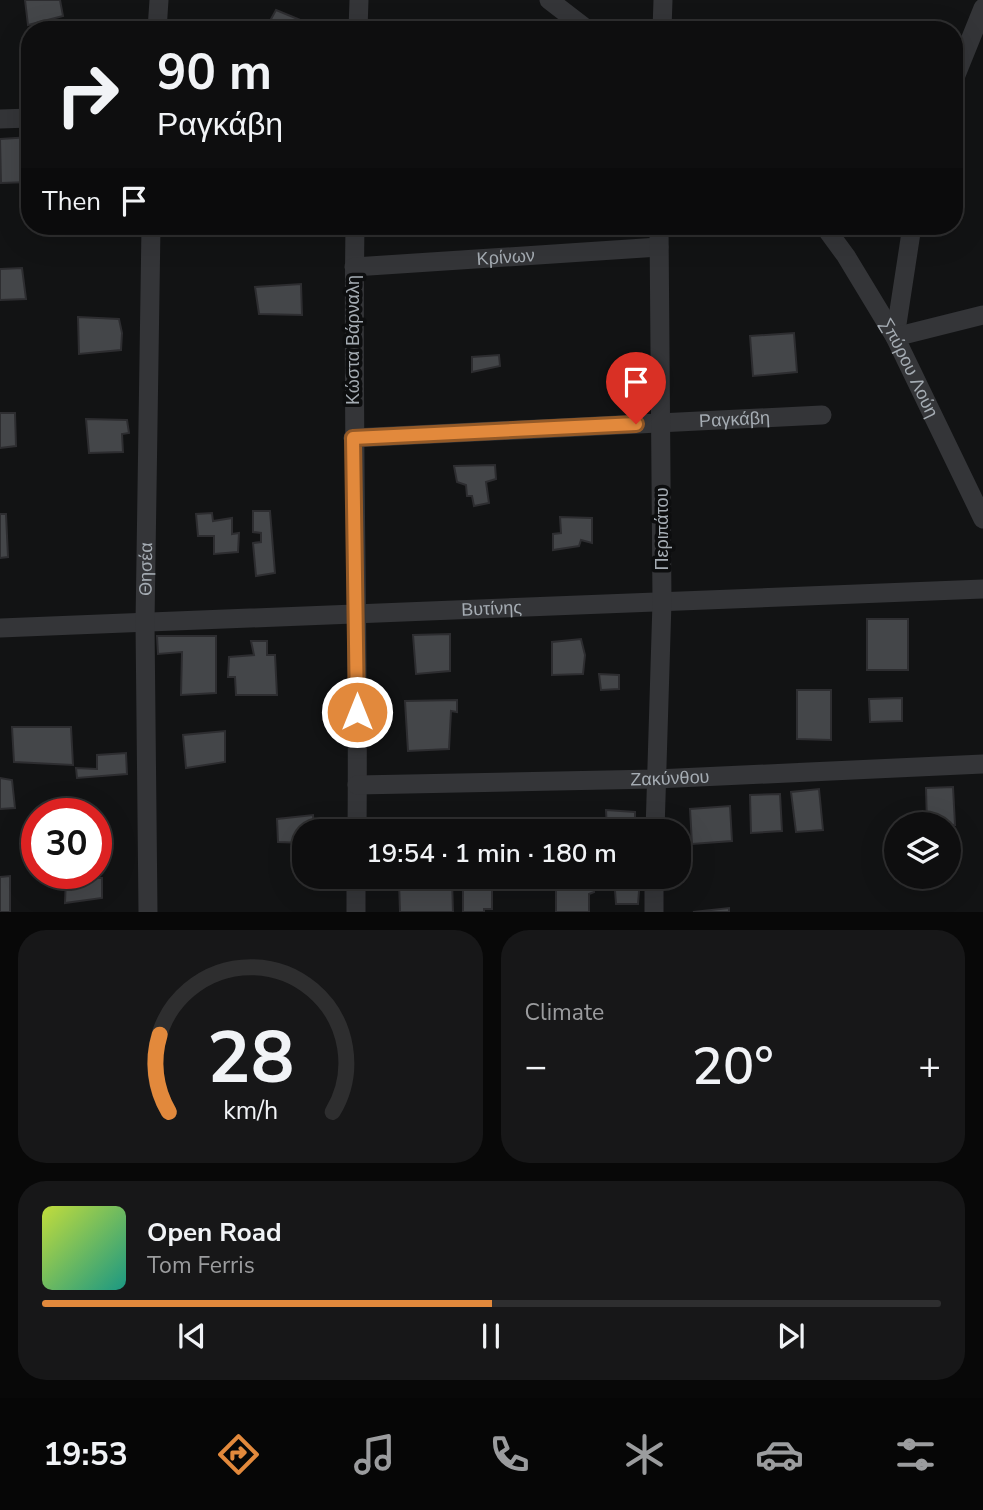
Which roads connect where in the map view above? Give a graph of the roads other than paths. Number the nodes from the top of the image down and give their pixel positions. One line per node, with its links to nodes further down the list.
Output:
1 (159, 0): 6 (street)
2 (359, 0): 7 (street)
3 (549, 0): 8 (street)
4 (663, 0): 9 (street)
5 (983, 8): 10 (street)
6 (158, 21)
7 (358, 21)
8 (576, 21)
9 (662, 21)
10 (963, 37)
11 (21, 118): 12 (street)
12 (0, 119)
13 (151, 235): 29 (street, Θησέα)
14 (355, 235): 19 (street, Κώστα Βάρναλη)
15 (659, 235): 18 (street, Περιπάτου)
16 (831, 235): 21 (street, Σπύρου Λούη)
17 (911, 235): 21 (street)
18 (659, 247): 19 (street, Κρίνων); 23 (street, Περιπάτου)
19 (354, 267): 24 (street, Κώστα Βάρναλη)
20 (983, 315): 21 (street)
21 (895, 337): 25 (street, Σπύρου Λούη)
22 (822, 415): 23 (street, Ραγκάβη)
23 (662, 423): 24 (street, Ραγκάβη); 27 (street, Περιπάτου)
24 (353, 438): 28 (street, Κώστα Βάρναλη)
25 (983, 519)
26 (983, 589): 27 (street, Βυτίνης)
27 (662, 602): 28 (street, Βυτίνης); 32 (street, Περιπάτου)
28 (357, 614): 29 (street, Βυτίνης); 33 (street, Κώστα Βάρναλη)
29 (145, 623): 30 (street, Βυτίνης); 38 (street, Θησέα)
30 (0, 628)
31 (983, 764): 32 (street, Ζακύνθου)
32 (656, 779): 33 (street, Ζακύνθου); 35 (street, Περιπάτου)
33 (357, 785): 34 (street, Κώστα Βάρναλη)
34 (357, 819)
35 (655, 819)
36 (356, 889): 39 (street)
37 (654, 889): 40 (street)
38 (148, 912)
39 (356, 912)
40 (654, 912)

